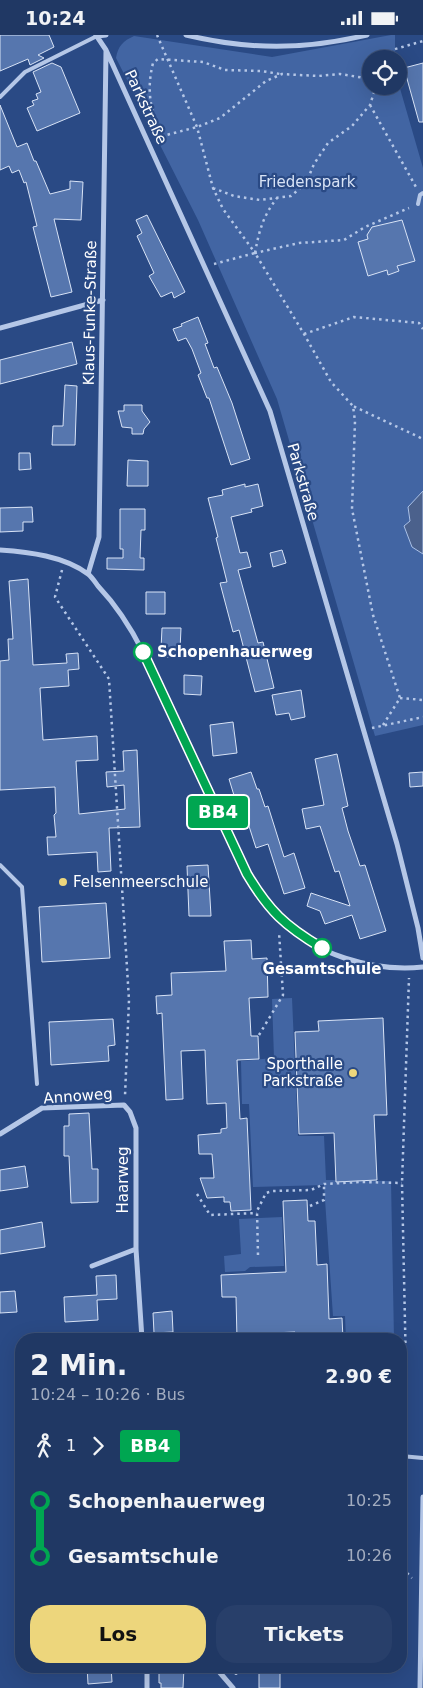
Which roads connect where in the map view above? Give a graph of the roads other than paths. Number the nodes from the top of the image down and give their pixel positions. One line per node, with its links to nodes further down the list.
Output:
1 (106, 35): 4 (street)
2 (186, 35): 3 (street)
3 (367, 35)
4 (97, 36): 5 (street, Parkstraße); 6 (lane)
5 (106, 50): 9 (street, Klaus-Funke-Straße); 14 (street, Parkstraße)
6 (0, 97)
7 (422, 194): 8 (lane)
8 (418, 204)
9 (103, 299): 10 (street); 12 (street, Klaus-Funke-Straße)
10 (0, 328)
11 (0, 551): 12 (street)
12 (88, 575): 15 (street)
13 (0, 865): 16 (lane)
14 (423, 958)
15 (423, 967)
16 (37, 1084)
17 (130, 1112): 18 (street, Annoweg); 19 (street, Haarweg)
18 (0, 1134)
19 (136, 1249): 20 (street); 21 (street, Haarweg)
20 (92, 1266)
21 (142, 1333)
22 (407, 1456): 23 (lane)
23 (423, 1458)
24 (423, 1497): 25 (street)
25 (422, 1587): 30 (street)
26 (147, 1673): 28 (street)
27 (220, 1673): 29 (street)
28 (147, 1688)
29 (233, 1688)
30 (420, 1688)

